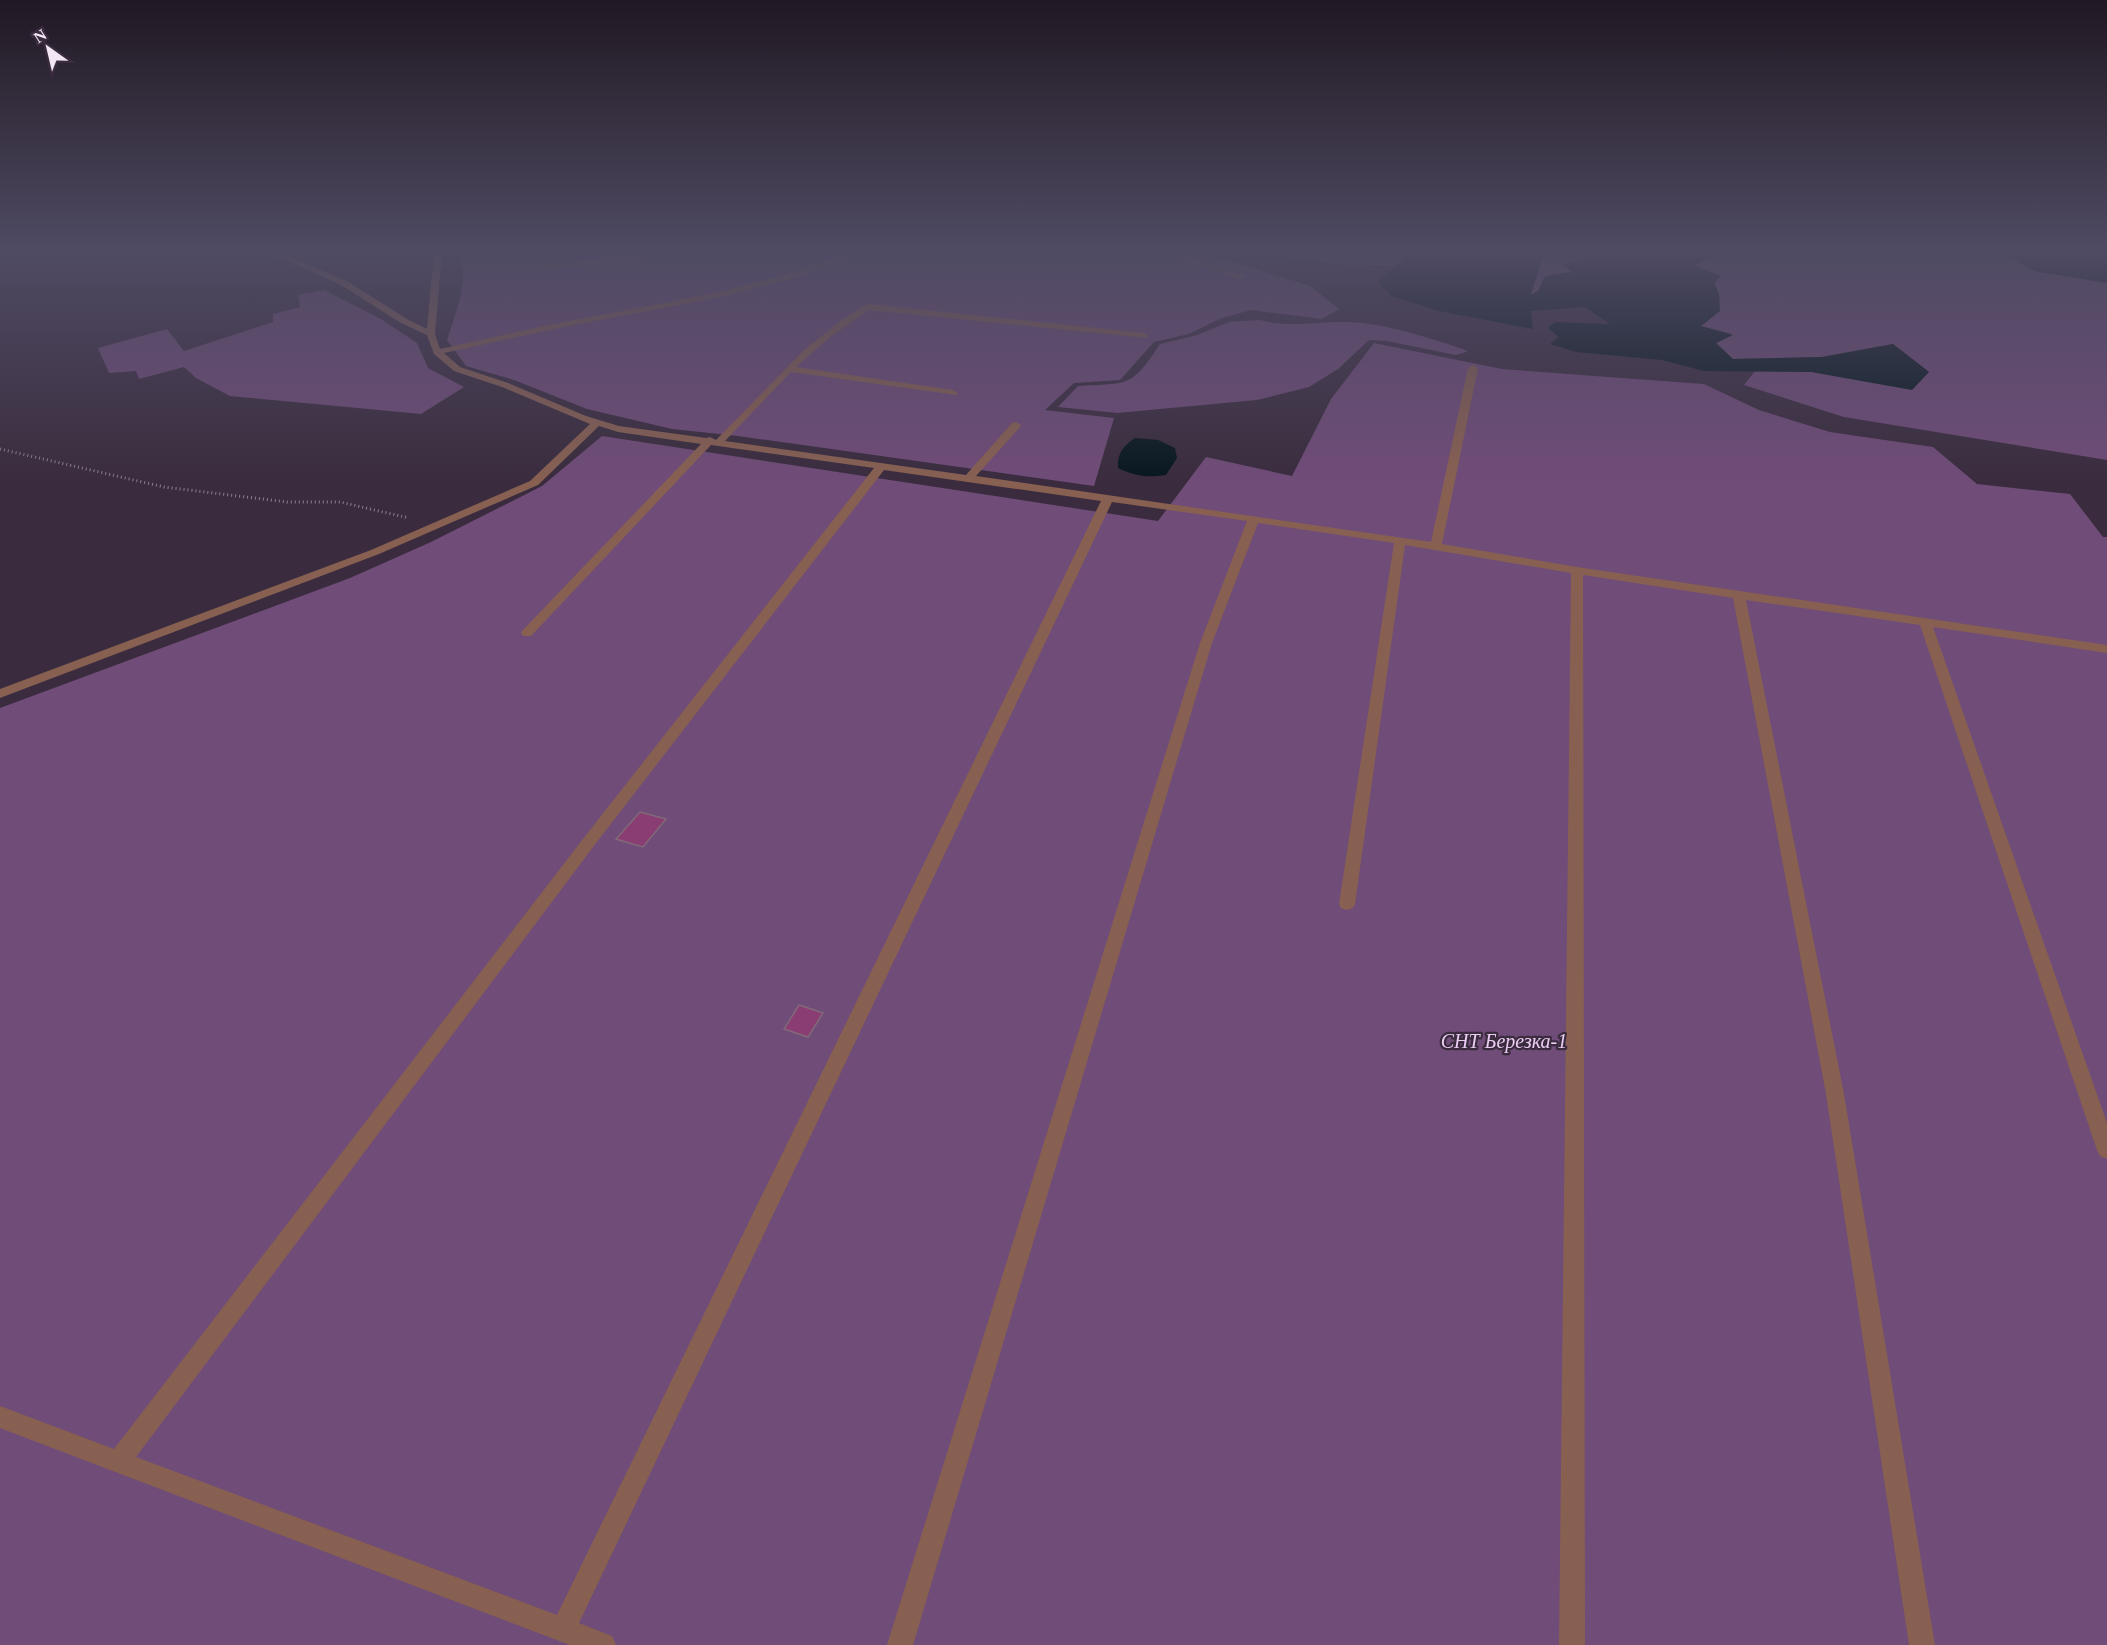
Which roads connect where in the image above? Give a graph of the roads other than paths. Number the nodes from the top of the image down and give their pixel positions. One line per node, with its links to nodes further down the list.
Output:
1 (420, 329): 6 (street)
2 (431, 329): 6 (street)
3 (545, 329): 8 (street)
4 (836, 329): 10 (street)
5 (1075, 329): 7 (street)
6 (431, 334): 8 (street)
7 (1144, 336)
8 (437, 352): 12 (street)
9 (1473, 368): 20 (street)
10 (789, 369): 11 (street); 14 (street)
11 (954, 393)
12 (597, 423): 14 (street); 26 (street)
13 (1016, 425): 16 (street)
14 (715, 441): 15 (street); 24 (street)
15 (882, 465): 16 (street); 30 (street)
16 (969, 478): 17 (street)
17 (1108, 498): 18 (street); 31 (street)
18 (1254, 519): 19 (street); 33 (street)
19 (1400, 541): 20 (street); 27 (street)
20 (1436, 546): 21 (street)
21 (1577, 572): 22 (street); 34 (street)
22 (1739, 595): 23 (street); 35 (street)
23 (1925, 622): 25 (street); 28 (street)
24 (527, 633)
25 (2107, 649)
26 (0, 694)
27 (1347, 904)
28 (2107, 1150)
29 (0, 1417): 30 (street)
30 (118, 1462): 31 (street)
31 (563, 1630): 32 (street)
32 (603, 1645)
33 (900, 1645)
34 (1572, 1645)
35 (1922, 1645)

